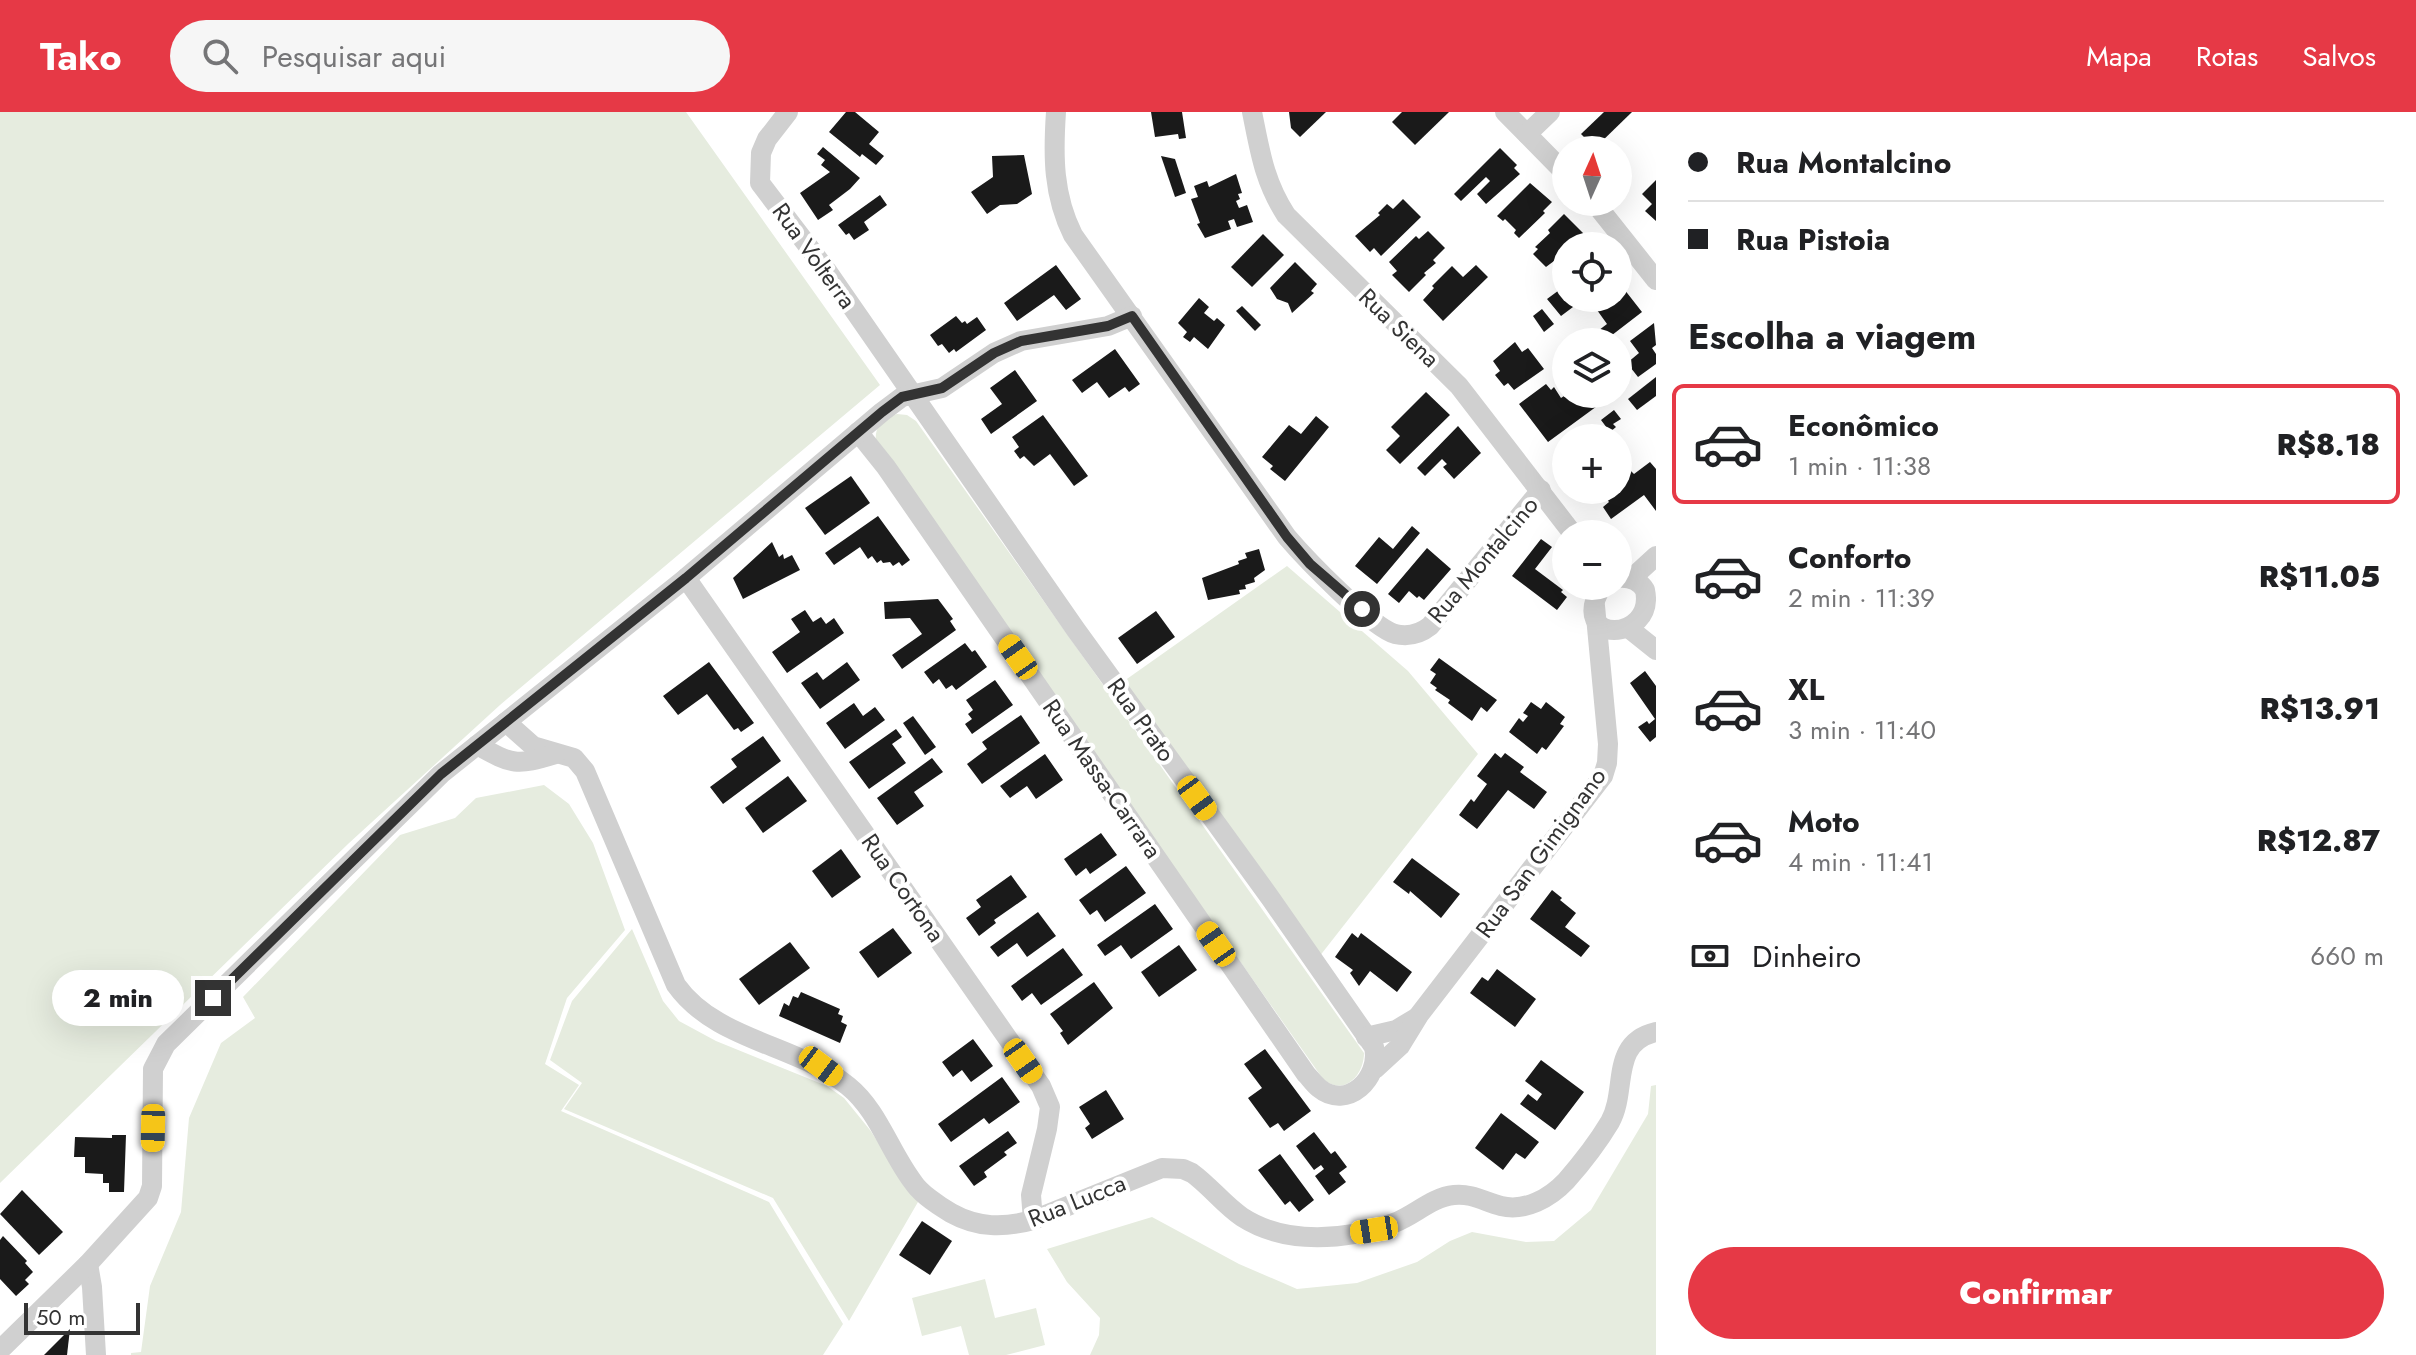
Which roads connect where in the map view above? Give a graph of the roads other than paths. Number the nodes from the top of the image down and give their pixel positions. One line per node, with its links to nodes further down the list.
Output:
1 (788, 112): 11 (street, Rua Volterra)
2 (1056, 112): 10 (street, Rua Montalcino)
3 (1252, 112): 13 (street, Rua Siena)
4 (1505, 112): 6 (street)
5 (1550, 112): 6 (street)
6 (1527, 134): 7 (street)
7 (1552, 160)
8 (1605, 216): 9 (street)
9 (1656, 280)
10 (1132, 316): 11 (street); 13 (street, Rua Montalcino)
11 (914, 395): 12 (street); 29 (street, Rua Prato)
12 (858, 432): 16 (street); 30 (street, Rua Massa-Carrara)
13 (1541, 490): 14 (street, Rua Siena)
14 (1563, 520)
15 (1656, 556): 17 (street)
16 (686, 578): 24 (street); 31 (street, Rua Cortona)
17 (1632, 580): 20 (street)
18 (1597, 600): 21 (street)
19 (1597, 600): 23 (street, Rua San Gimignano)
20 (1652, 621): 21 (street)
21 (1627, 631): 22 (street); 23 (street)
22 (1656, 650)
23 (1602, 671): 27 (street, Rua San Gimignano)
24 (506, 722): 25 (street); 26 (street, Rua Lucca)
25 (477, 745): 26 (street); 32 (street)
26 (560, 753): 31 (street, Rua Lucca)
27 (1419, 1015): 29 (street, Rua San Gimignano); 30 (street, Rua San Gimignano)
28 (1656, 1032): 31 (street, Rua Lucca)
29 (1366, 1037): 30 (street, Rua Prato)
30 (1375, 1069)
31 (1033, 1220)
32 (88, 1264): 33 (street); 34 (street)
33 (0, 1350)
34 (96, 1355)

